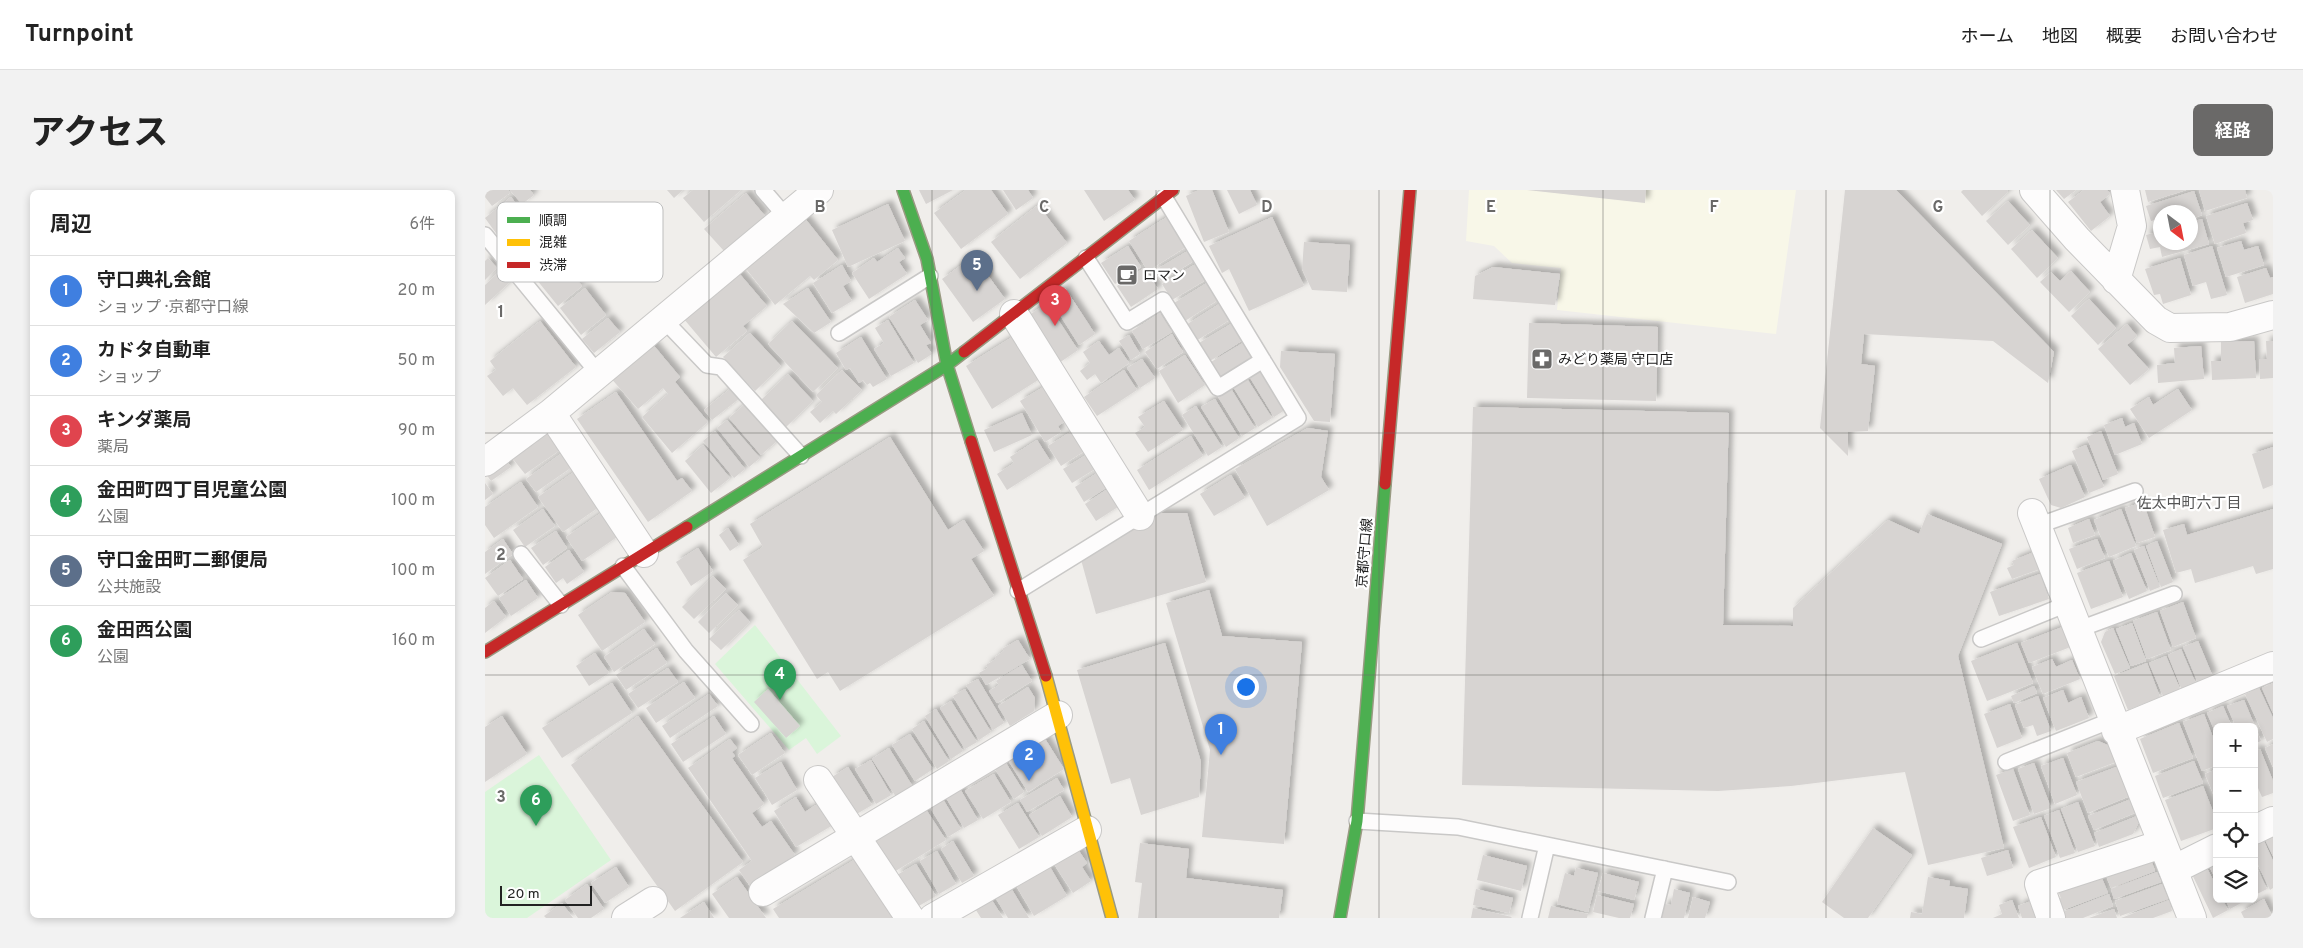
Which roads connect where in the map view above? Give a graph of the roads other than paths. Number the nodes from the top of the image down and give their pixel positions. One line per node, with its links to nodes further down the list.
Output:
1 (763, 190): 8 (lane)
2 (819, 190): 8 (street)
3 (903, 190): 12 (street)
4 (1410, 190): 43 (street, 京都守口線)
5 (2034, 190): 13 (street)
6 (2125, 190): 13 (street)
7 (1169, 193): 11 (street); 19 (lane)
8 (787, 218): 17 (street)
9 (485, 235): 10 (lane)
10 (497, 250)
11 (1086, 258): 15 (street); 19 (lane)
12 (930, 276): 18 (lane); 20 (street)
13 (2116, 280): 16 (street)
14 (523, 282): 21 (lane)
15 (1014, 314): 20 (street); 26 (street)
16 (2273, 315)
17 (663, 319): 21 (street); 23 (lane)
18 (839, 333)
19 (1263, 360): 26 (lane)
20 (947, 365): 23 (street); 30 (street)
21 (598, 373): 22 (street)
22 (551, 412): 24 (street); 29 (street)
23 (801, 456): 29 (street)
24 (485, 462)
25 (2135, 491): 27 (lane)
26 (1140, 516): 30 (lane)
27 (2035, 520): 32 (street)
28 (521, 554): 33 (lane)
29 (633, 559): 33 (street); 39 (lane)
30 (1018, 591): 38 (street)
31 (2174, 594): 34 (lane)
32 (2067, 604): 34 (street); 35 (lane)
33 (561, 605): 36 (street)
34 (2077, 630): 40 (street)
35 (1981, 639)
36 (485, 652)
37 (2273, 666): 40 (street)
38 (1058, 715): 46 (street); 47 (street)
39 (751, 724)
40 (2114, 725): 41 (lane); 48 (street)
41 (2005, 762)
42 (818, 780): 47 (street)
43 (1357, 821): 49 (lane); 60 (street, 京都守口線)
44 (2273, 821): 45 (street)
45 (2258, 828)
46 (1087, 830): 58 (street); 59 (street)
47 (857, 837): 54 (street); 57 (street)
48 (2162, 844): 52 (street); 63 (street)
49 (1547, 845): 51 (lane); 61 (lane)
50 (2213, 850): 52 (street)
51 (1665, 870): 53 (lane); 62 (lane)
52 (2173, 870): 64 (street)
53 (1728, 882)
54 (763, 892)
55 (653, 902): 56 (street)
56 (627, 918)
57 (910, 918)
58 (933, 918)
59 (1112, 918)
60 (1340, 918)
61 (1530, 918)
62 (1653, 918)
63 (2051, 918)
64 (2192, 918)

